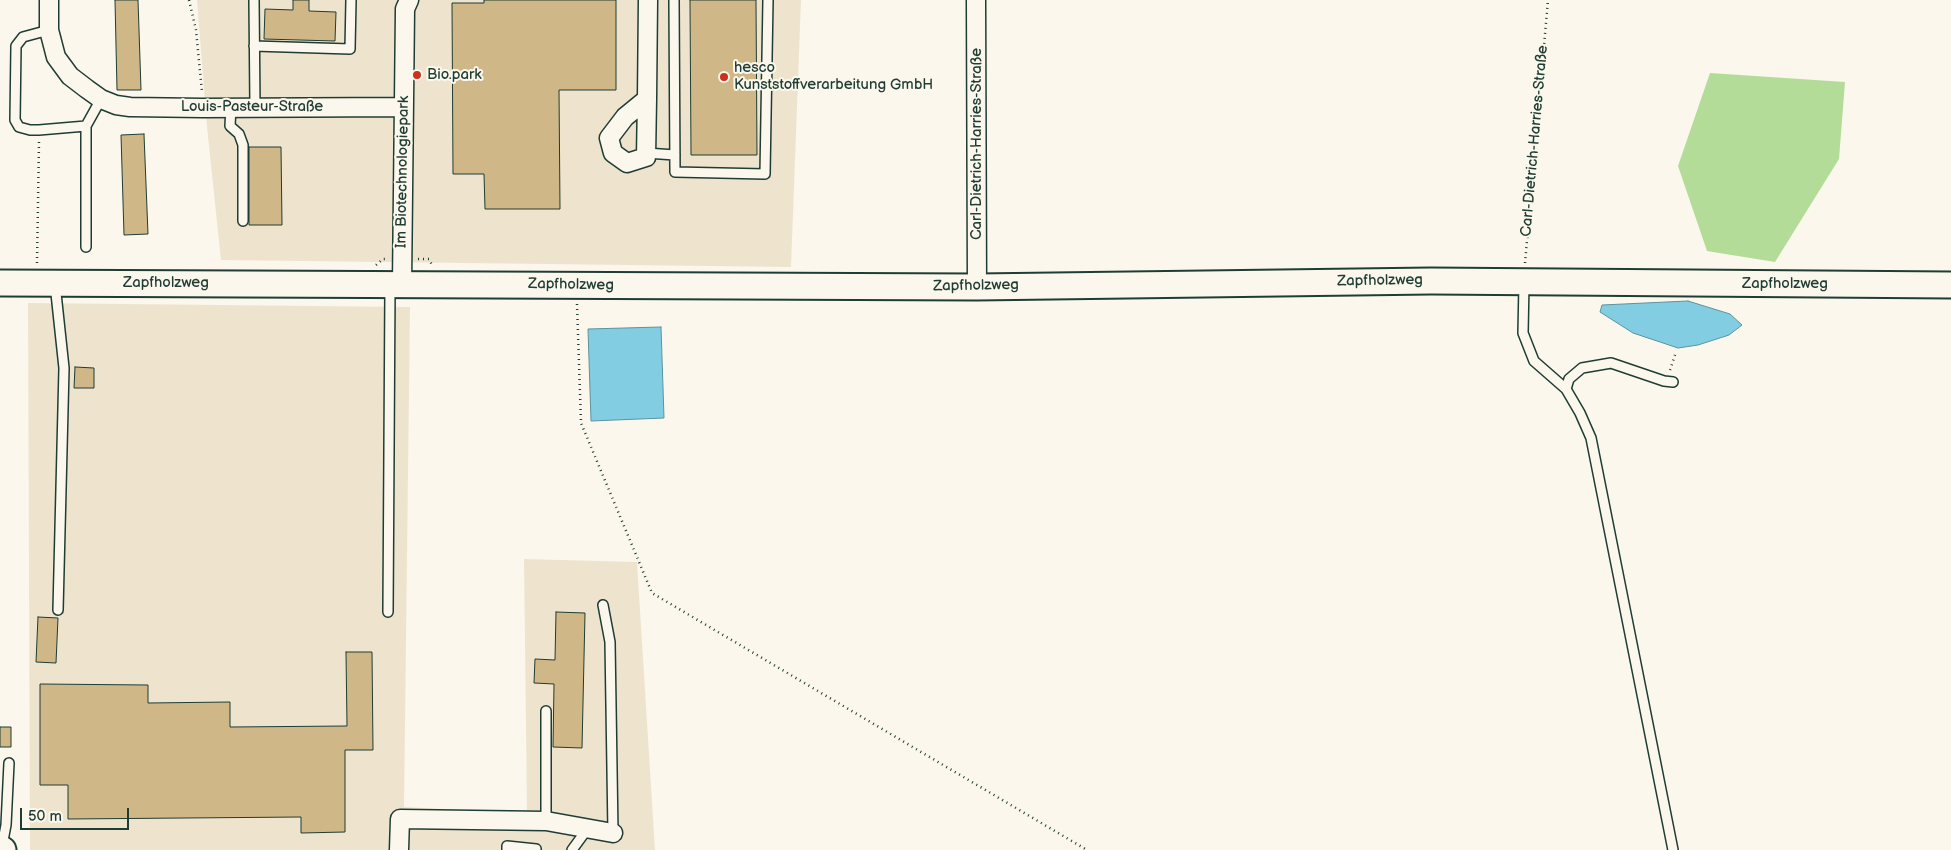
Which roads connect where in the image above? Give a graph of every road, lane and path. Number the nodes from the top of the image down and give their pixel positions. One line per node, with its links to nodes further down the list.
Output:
1 (49, 0): 11 (street, Louis-Pasteur-Straße)
2 (189, 0): 18 (path)
3 (254, 0): 12 (lane)
4 (351, 0): 12 (lane)
5 (409, 0): 17 (street, Im Biotechnologiepark)
6 (648, 0): 14 (street)
7 (674, 0): 21 (lane)
8 (768, 0): 21 (lane)
9 (976, 0): 31 (street, Carl-Dietrich-Harries-Straße)
10 (1548, 0): 26 (path, Carl-Dietrich-Harries-Straße)
11 (49, 30): 13 (street, Louis-Pasteur-Straße); 20 (lane)
12 (254, 46): 16 (lane)
13 (101, 99): 18 (street, Louis-Pasteur-Straße); 19 (lane)
14 (647, 99): 22 (street); 22 (street)
15 (230, 107): 16 (street, Louis-Pasteur-Straße); 18 (street, Louis-Pasteur-Straße); 23 (lane)
16 (255, 107): 17 (street, Louis-Pasteur-Straße)
17 (404, 107): 28 (street, Im Biotechnologiepark)
18 (203, 108)
19 (86, 126): 20 (lane); 24 (lane)
20 (40, 130): 25 (path)
21 (675, 154): 22 (lane)
22 (646, 155)
23 (243, 222)
24 (86, 247)
25 (46, 277): 27 (street, Zapfholzweg); 28 (street, Zapfholzweg); 36 (lane)
26 (1524, 282): 29 (street, Zapfholzweg); 31 (street, Zapfholzweg); 34 (lane)
27 (0, 283)
28 (396, 284): 30 (street, Zapfholzweg); 37 (lane)
29 (1951, 285)
30 (576, 286): 31 (street, Zapfholzweg); 48 (path)
31 (977, 287)
32 (1676, 352): 33 (path)
33 (1668, 381): 34 (lane)
34 (1566, 390): 49 (lane)
35 (603, 605): 42 (lane)
36 (58, 610)
37 (388, 612)
38 (546, 711): 40 (lane)
39 (9, 763): 43 (lane)
40 (546, 821): 41 (street); 44 (street)
41 (588, 828): 42 (street); 47 (lane)
42 (614, 833)
43 (2, 849)
44 (399, 850)
45 (507, 850): 46 (lane)
46 (538, 850)
47 (572, 850)
48 (1088, 850)
49 (1673, 850)

